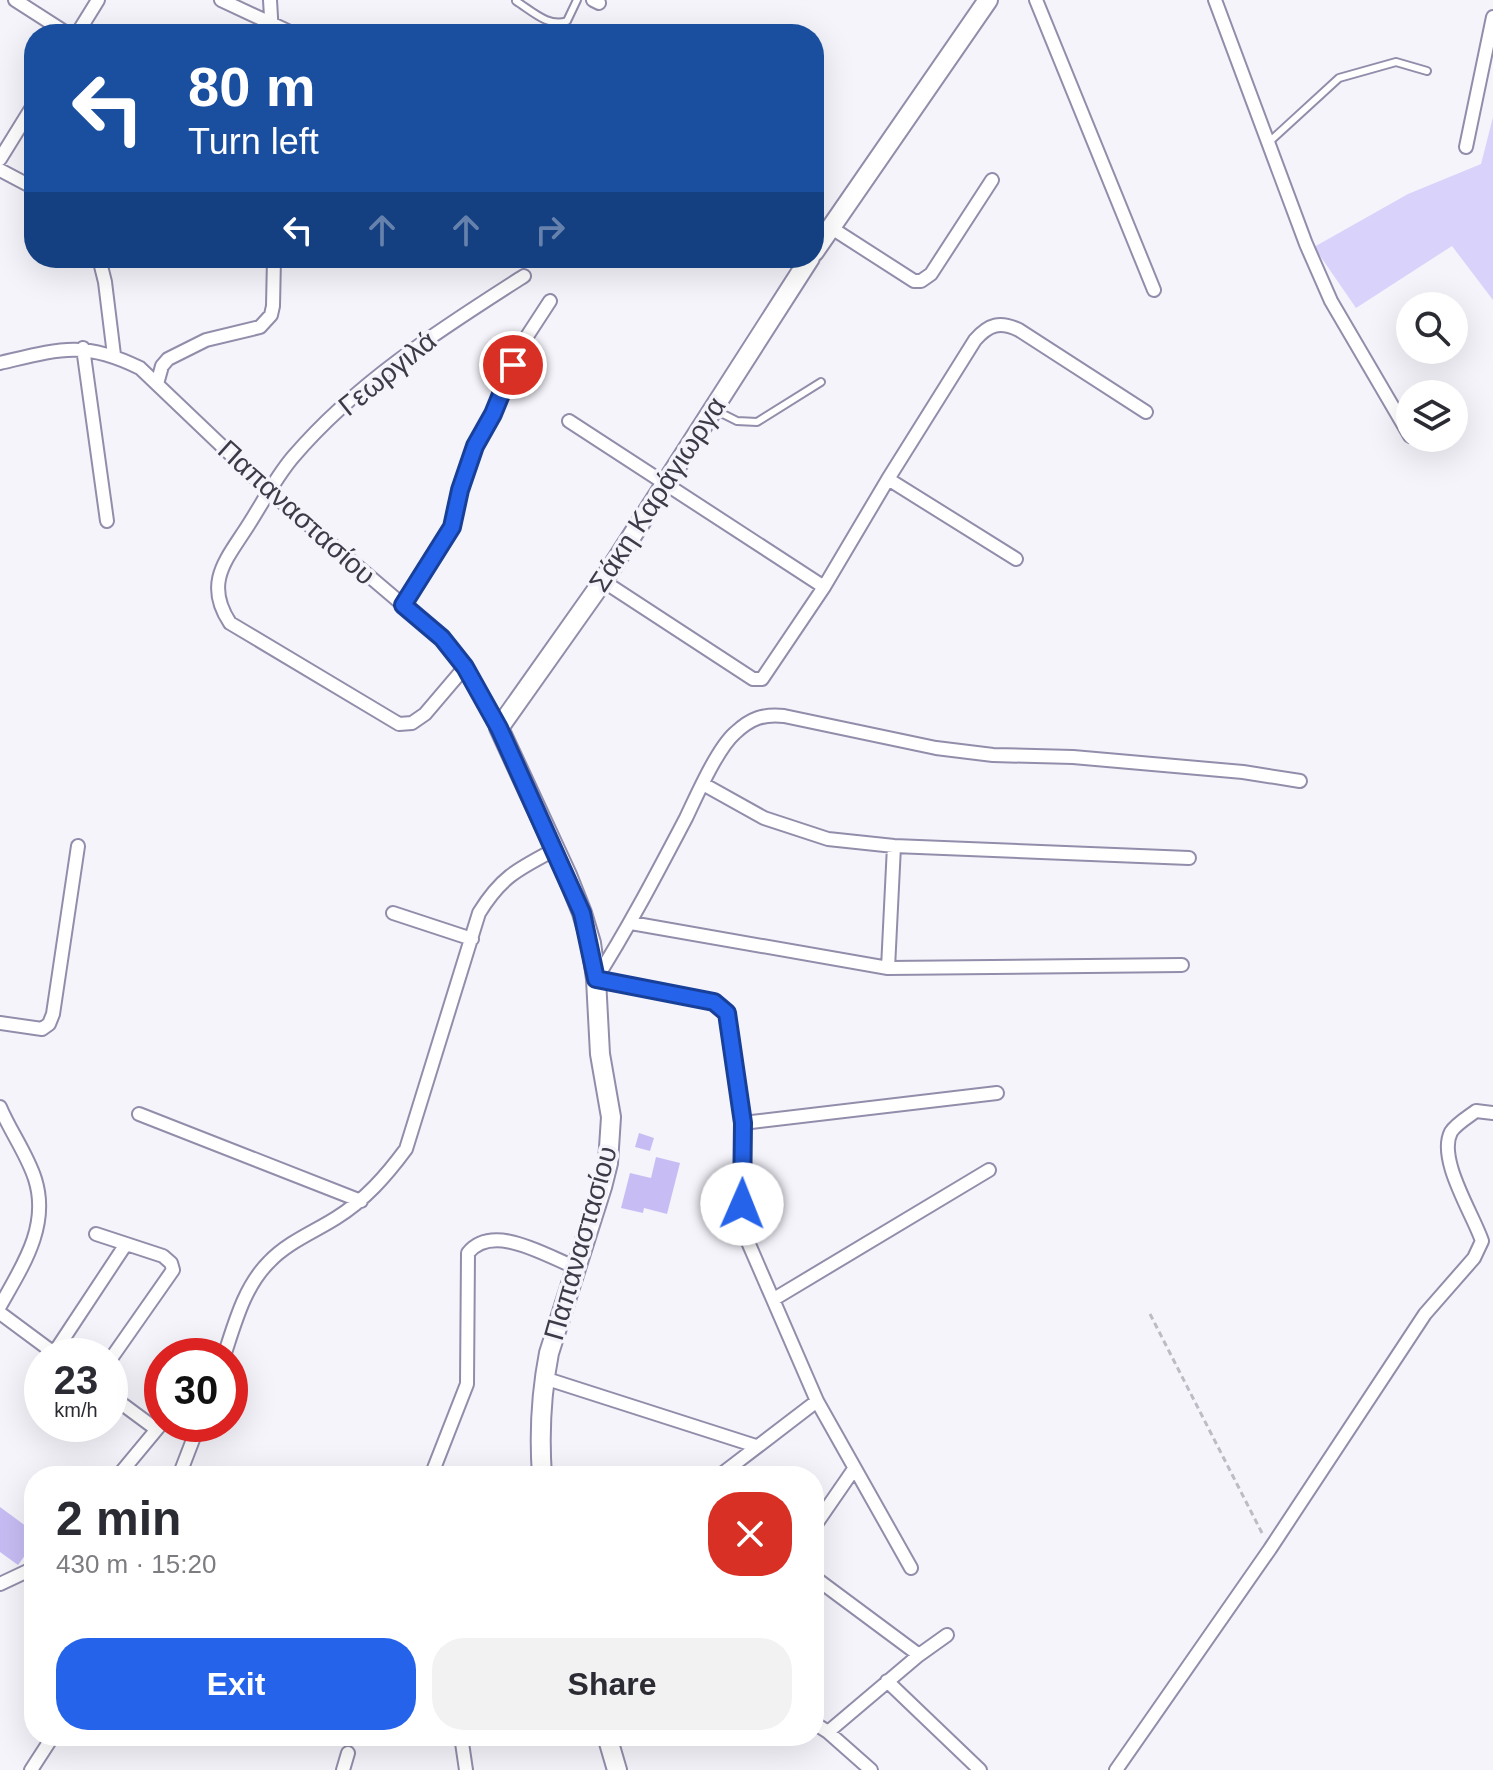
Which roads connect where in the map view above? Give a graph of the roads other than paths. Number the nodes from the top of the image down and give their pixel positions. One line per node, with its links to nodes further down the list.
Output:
1 (15, 0): 11 (street)
2 (98, 0): 12 (street)
3 (221, 0): 13 (street)
4 (270, 0): 14 (street)
5 (577, 0): 9 (lane)
6 (988, 0): 24 (street)
7 (1036, 0): 30 (street)
8 (1215, 0): 18 (street)
9 (516, 1)
10 (1493, 17): 19 (street)
11 (52, 24)
12 (83, 24)
13 (263, 24)
14 (272, 24)
15 (1427, 71): 18 (lane)
16 (24, 117): 17 (street)
17 (4, 143): 20 (street)
18 (1268, 143): 39 (street)
19 (1466, 147)
20 (0, 159)
21 (0, 170): 23 (street)
22 (992, 180): 24 (street)
23 (24, 183)
24 (830, 227): 25 (street)
25 (824, 236)
26 (102, 268): 33 (street)
27 (274, 268): 36 (street)
28 (804, 268): 37 (street, Σάκη Καράγιωργα)
29 (524, 276): 43 (street, Γεωργιλά)
30 (1154, 290)
31 (550, 301): 48 (street)
32 (83, 348): 33 (street, Παπαναστασίου); 34 (street, Παπαναστασίου); 44 (street)
33 (114, 355): 36 (street, Παπαναστασίου)
34 (0, 363)
35 (821, 382): 37 (lane)
36 (157, 384): 43 (street, Παπαναστασίου)
37 (712, 409): 42 (street, Σάκη Καράγιωργα)
38 (1146, 412): 41 (street)
39 (1396, 413)
40 (569, 421): 42 (street)
41 (888, 479): 45 (street); 47 (street)
42 (664, 485): 46 (street, Σάκη Καράγιωργα); 47 (street)
43 (270, 492): 48 (street, Παπαναστασίου); 49 (street, Γεωργιλά)
44 (107, 521)
45 (1016, 559)
46 (603, 581): 47 (street); 50 (street, Σάκη Καράγιωργα)
47 (824, 587)
48 (403, 605): 49 (street, Παπαναστασίου)
49 (465, 667): 50 (street, Παπαναστασίου)
50 (499, 728): 55 (street, Παπαναστασίου)
51 (1300, 781): 52 (street)
52 (703, 784): 54 (street); 58 (street)
53 (78, 846): 63 (street)
54 (894, 846): 56 (street); 61 (street)
55 (554, 850): 59 (street); 62 (street, Παπαναστασίου)
56 (1189, 858)
57 (393, 913): 59 (street)
58 (631, 923): 61 (street); 62 (street)
59 (472, 939): 71 (street)
60 (1182, 965): 61 (street)
61 (888, 968)
62 (596, 979): 68 (street); 74 (street, Παπαναστασίου)
63 (0, 1023)
64 (997, 1093): 68 (street)
65 (0, 1107): 69 (street)
66 (1493, 1113): 113 (street)
67 (139, 1114): 71 (street)
68 (743, 1123): 75 (street)
69 (5, 1129): 76 (street)
70 (989, 1170): 75 (street)
71 (361, 1201): 81 (street)
72 (96, 1234): 73 (street)
73 (126, 1244): 79 (street); 80 (street)
74 (577, 1268): 82 (street, Παπαναστασίου); 89 (street)
75 (774, 1299): 83 (street)
76 (0, 1306)
77 (0, 1313): 78 (street)
78 (34, 1338)
79 (66, 1338)
80 (125, 1338)
81 (231, 1338)
82 (544, 1378): 86 (street); 90 (street, Παπαναστασίου)
83 (817, 1401): 86 (street); 92 (street)
84 (146, 1442): 87 (street)
85 (192, 1442): 88 (street)
86 (756, 1446): 91 (street)
87 (126, 1466)
88 (183, 1466)
89 (435, 1466)
90 (541, 1466)
91 (731, 1466)
92 (854, 1469): 93 (street); 94 (street)
93 (824, 1512)
94 (911, 1568)
95 (24, 1573): 96 (street)
96 (0, 1584)
97 (824, 1584): 99 (street)
98 (947, 1635): 99 (street)
99 (919, 1655): 100 (street)
100 (887, 1681): 102 (street); 112 (street)
101 (824, 1729): 102 (street)
102 (828, 1732): 111 (street)
103 (47, 1746): 107 (street)
104 (462, 1746): 109 (street)
105 (610, 1746): 110 (street)
106 (348, 1753): 108 (street)
107 (31, 1770)
108 (343, 1770)
109 (466, 1770)
110 (617, 1770)
111 (871, 1770)
112 (980, 1770)
113 (1116, 1770)

